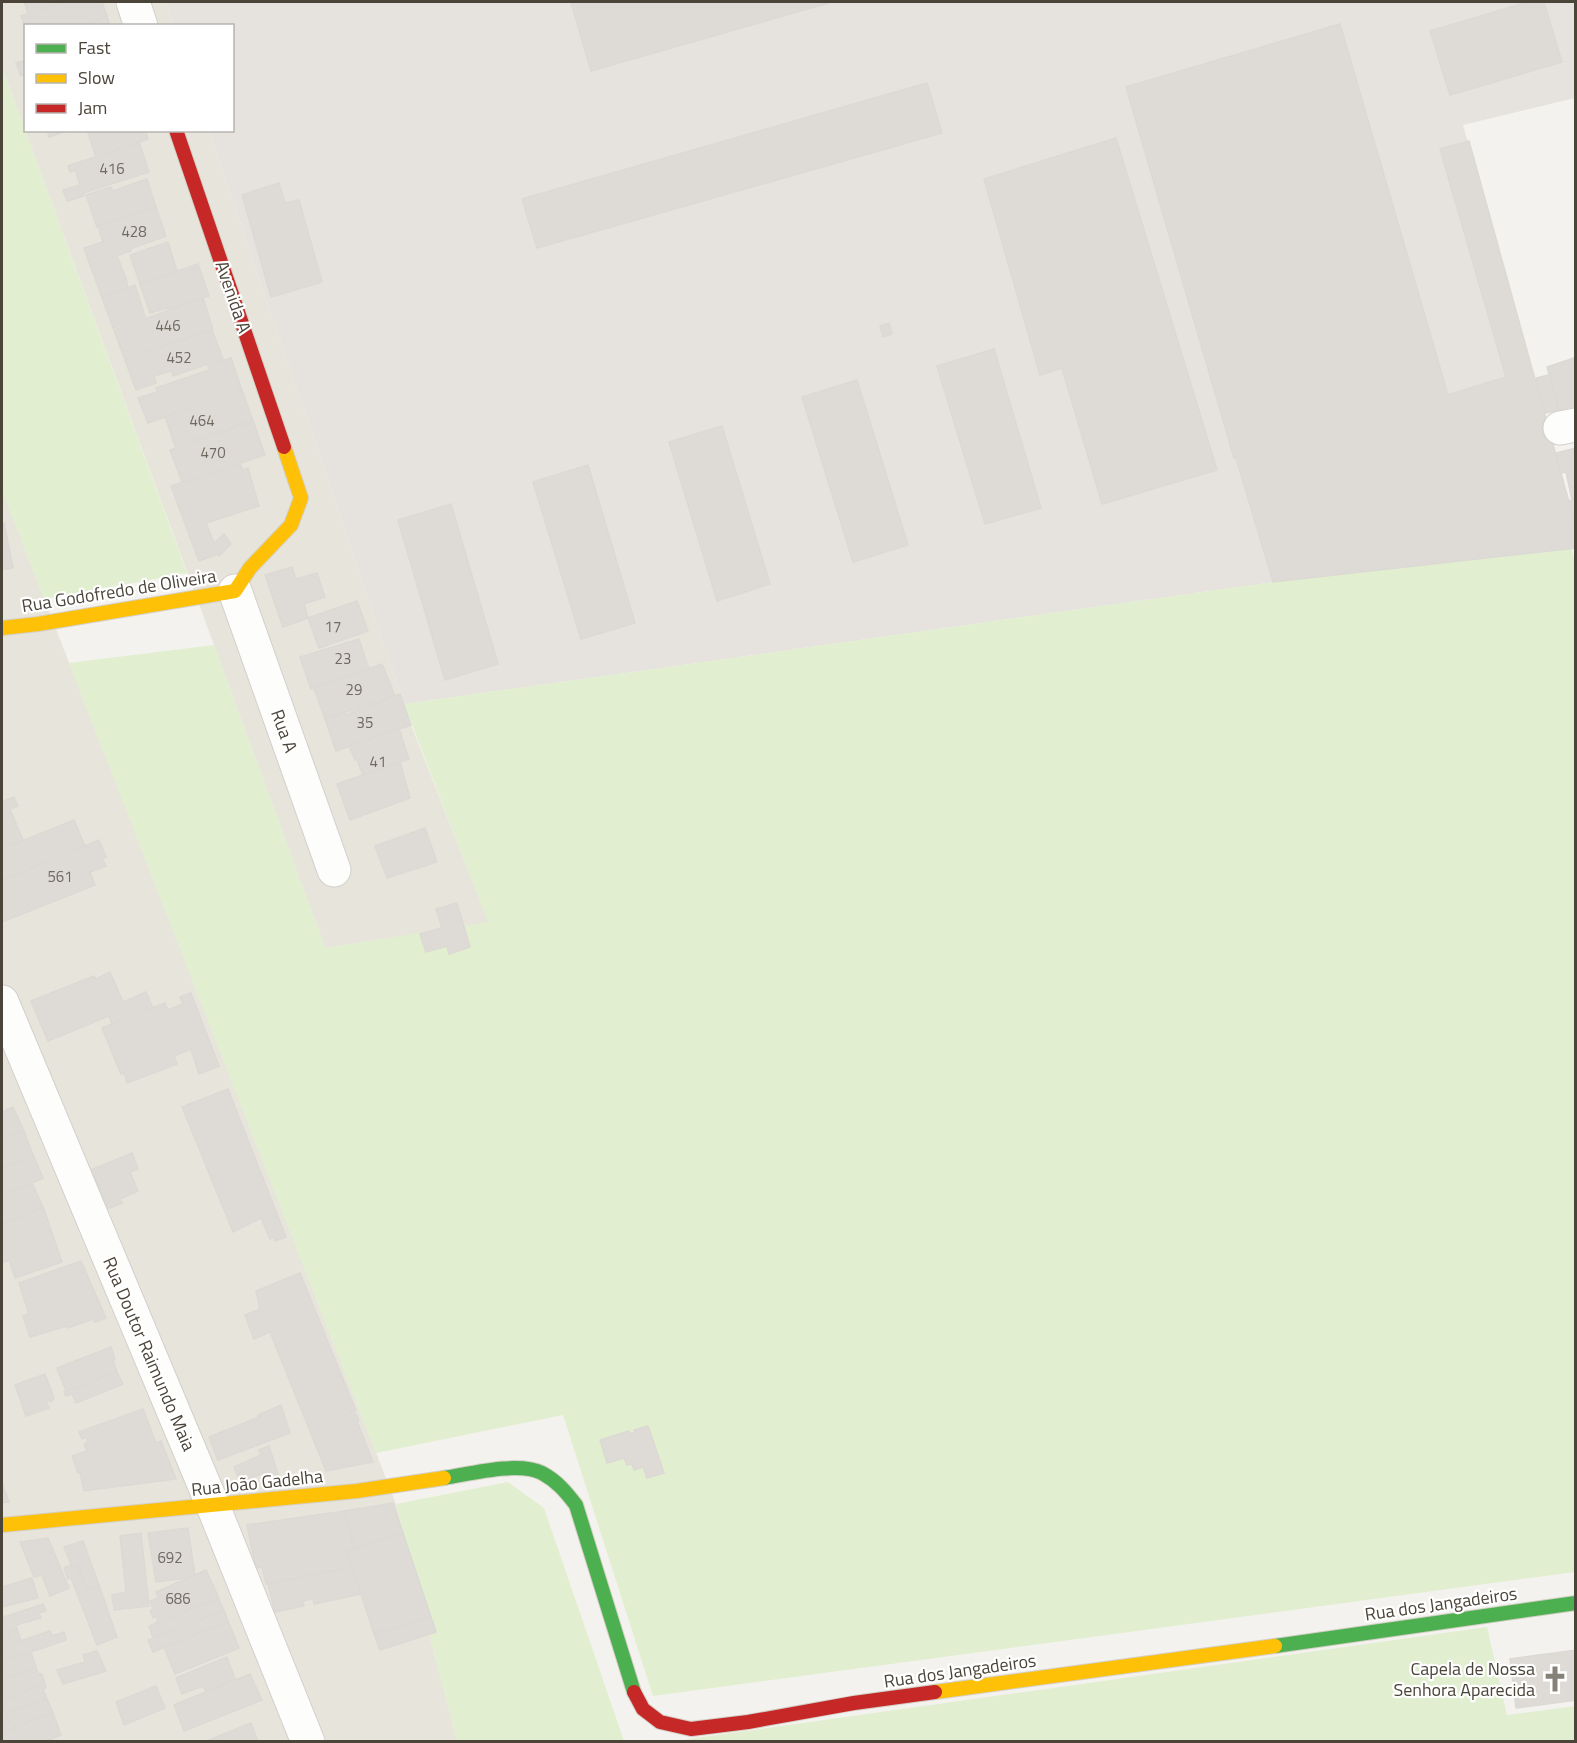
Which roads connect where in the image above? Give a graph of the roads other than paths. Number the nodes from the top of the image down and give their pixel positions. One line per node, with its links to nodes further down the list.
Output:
1 (133, 2): 2 (street)
2 (140, 24)
3 (178, 132): 4 (street, Avenida A)
4 (290, 464): 5 (street, Rua Godofredo de Oliveira)
5 (235, 591): 6 (street, Rua Godofredo de Oliveira); 7 (street, Rua A)
6 (2, 627)
7 (334, 870)
8 (2, 1002): 10 (street, Rua Doutor Raimundo Maia)
9 (514, 1468): 10 (street, Rua João Gadelha); 12 (street, Rua dos Jangadeiros)
10 (213, 1506): 11 (street, Rua João Gadelha); 13 (street, Rua Doutor Raimundo Maia)
11 (2, 1525)
12 (1575, 1604)
13 (308, 1742)

